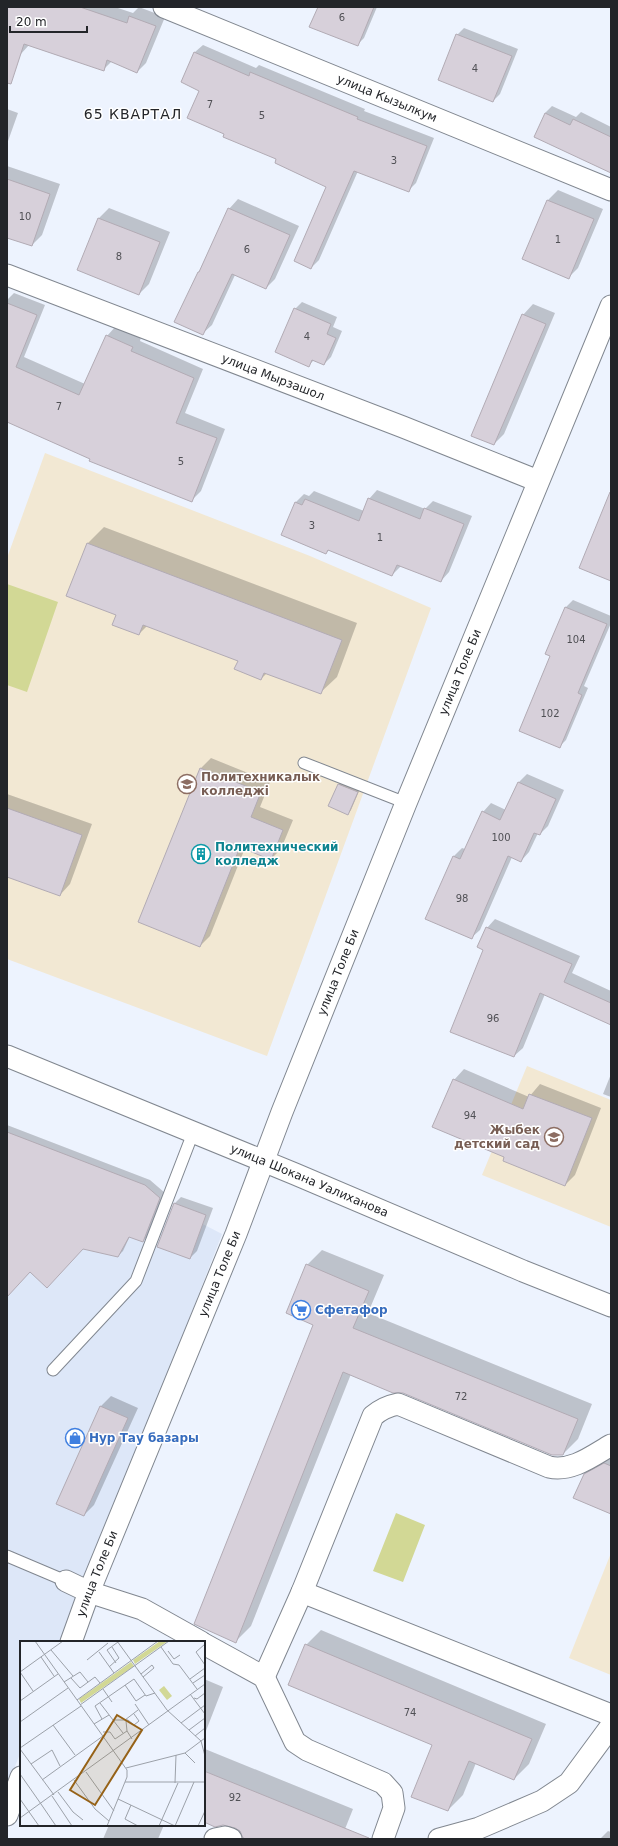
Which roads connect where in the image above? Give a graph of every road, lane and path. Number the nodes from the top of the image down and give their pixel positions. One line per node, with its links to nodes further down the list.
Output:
1 (164, 7): 2 (street, улица Кызылкум)
2 (611, 190)
3 (7, 275): 5 (street, улица Мырзашол)
4 (611, 306): 5 (street, улица Толе Би)
5 (538, 482): 7 (street, улица Толе Би)
6 (304, 763): 7 (lane)
7 (406, 804): 10 (street, улица Толе Би)
8 (7, 1056): 9 (street, улица Шокана Уалиханова)
9 (193, 1133): 10 (street, улица Шокана Уалиханова); 12 (lane)
10 (262, 1162): 11 (street, улица Шокана Уалиханова); 16 (street, улица Толе Би)
11 (611, 1306)
12 (53, 1370)
13 (611, 1445): 17 (street)
14 (7, 1556): 15 (lane)
15 (66, 1581): 16 (street)
16 (90, 1592): 18 (street, улица Толе Би); 19 (street)
17 (302, 1592): 21 (street); 22 (street)
18 (71, 1641)
19 (199, 1641)
20 (205, 1645): 21 (street)
21 (264, 1677): 28 (street)
22 (611, 1715)
23 (611, 1726): 29 (street)
24 (20, 1780): 25 (street)
25 (7, 1815)
26 (215, 1839): 27 (street)
27 (231, 1839)
28 (383, 1839)
29 (439, 1839)

